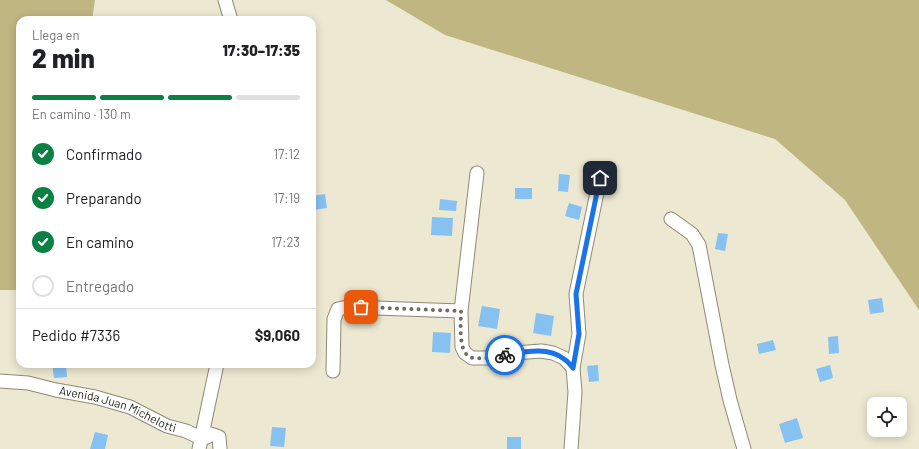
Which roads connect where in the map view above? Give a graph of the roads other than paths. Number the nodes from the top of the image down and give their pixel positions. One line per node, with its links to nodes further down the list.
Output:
1 (225, 0): 2 (street)
2 (230, 16)
3 (478, 173): 6 (street)
4 (600, 178): 8 (street)
5 (671, 219): 14 (street)
6 (461, 311): 8 (street); 9 (street)
7 (216, 368): 11 (street)
8 (573, 368): 13 (street)
9 (333, 371)
10 (0, 381): 11 (street, Avenida Juan Michelotti)
11 (200, 444): 12 (street, Avenida Juan Michelotti)
12 (220, 449)
13 (571, 449)
14 (744, 449)

